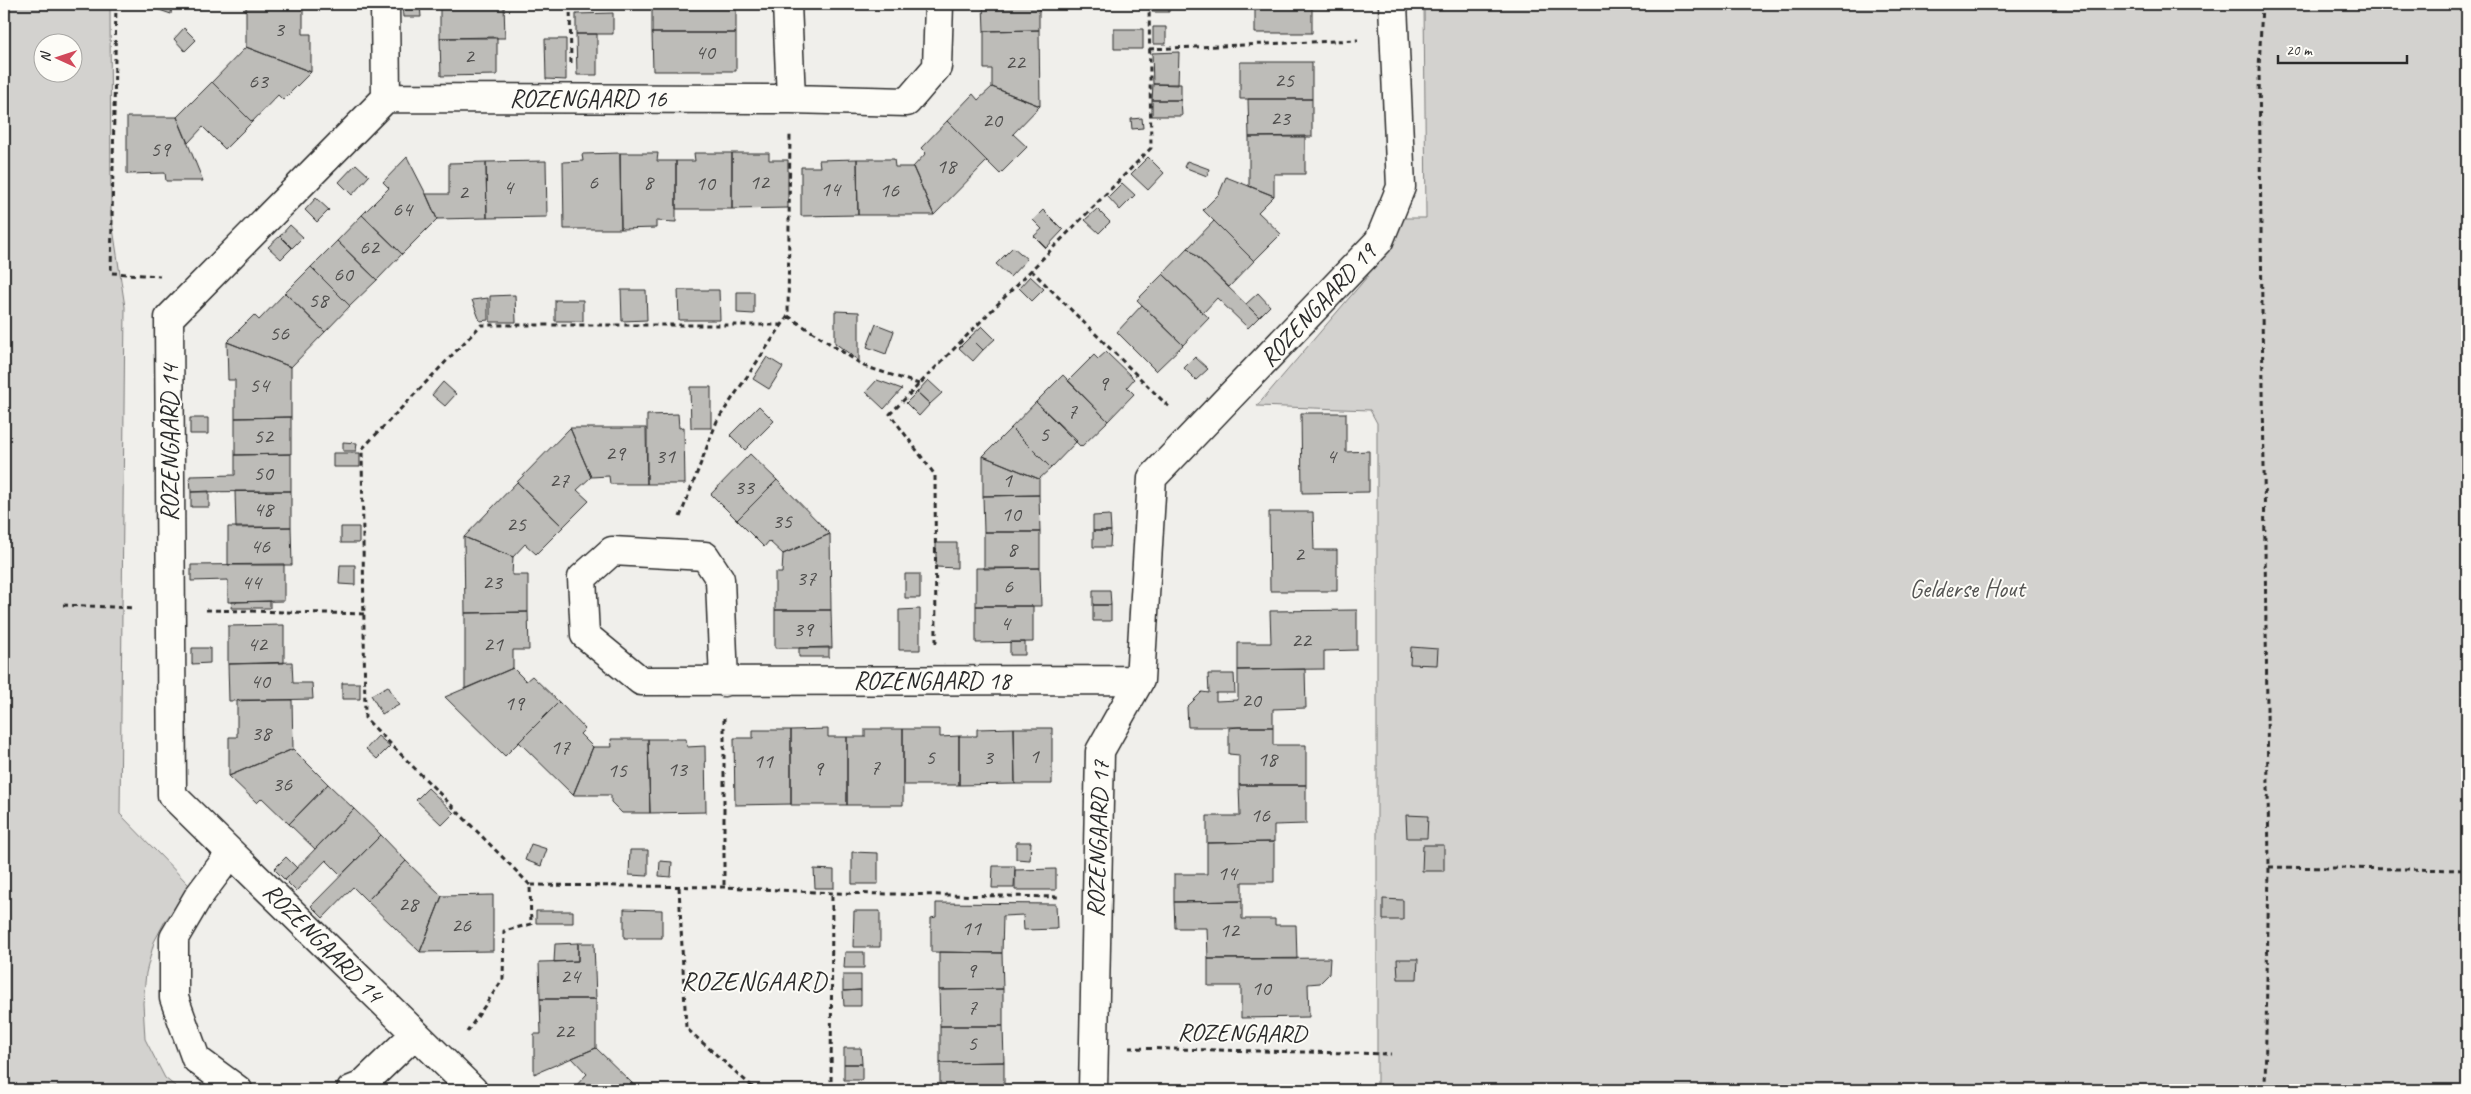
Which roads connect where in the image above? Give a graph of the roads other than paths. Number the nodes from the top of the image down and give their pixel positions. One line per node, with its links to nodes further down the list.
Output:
1 (384, 4): 5 (street)
2 (787, 4): 6 (street)
3 (939, 4): 6 (street, ROZENGAARD 16)
4 (1393, 4): 7 (street, ROZENGAARD 19)
5 (386, 98): 6 (street, ROZENGAARD 16); 10 (street, ROZENGAARD 14)
6 (791, 99)
7 (1152, 478): 8 (street, ROZENGAARD 17)
8 (1140, 680): 9 (street, ROZENGAARD 18); 15 (street, ROZENGAARD 17)
9 (724, 682): 9 (street, ROZENGAARD 18)
10 (231, 853): 11 (street, ROZENGAARD 14); 12 (street)
11 (415, 1034): 13 (street); 14 (street, ROZENGAARD 14)
12 (238, 1090)
13 (351, 1090)
14 (473, 1090)
15 (1093, 1090)

